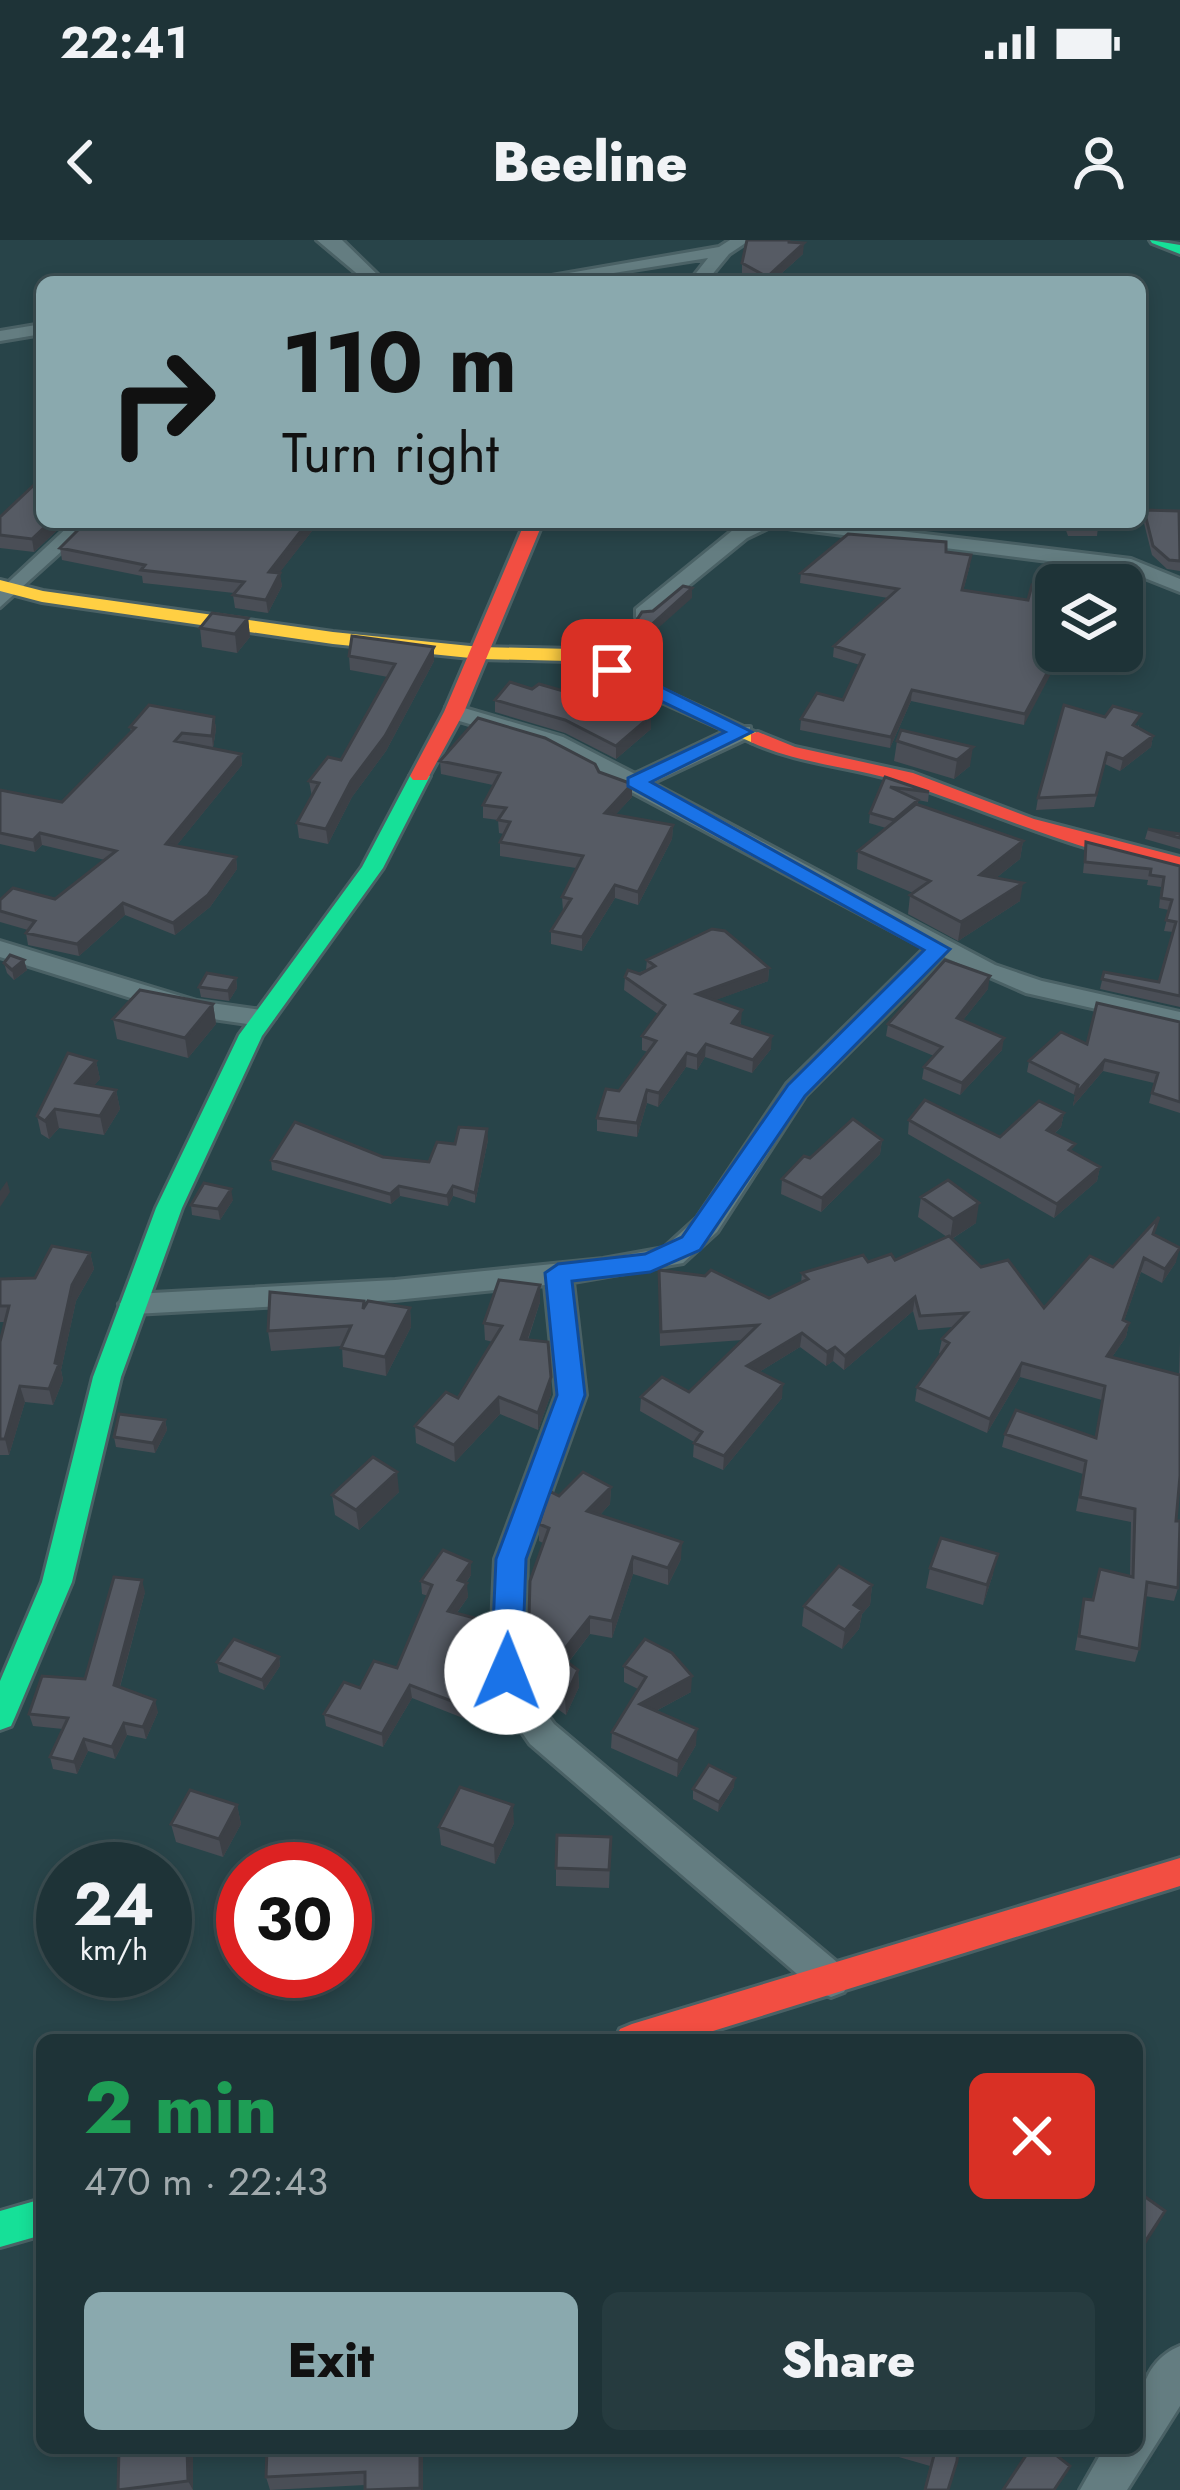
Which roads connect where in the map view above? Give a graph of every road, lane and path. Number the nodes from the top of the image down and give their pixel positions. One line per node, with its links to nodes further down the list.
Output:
1 (325, 240): 8 (street)
2 (681, 240): 7 (street)
3 (742, 240): 5 (street)
4 (1157, 240): 6 (street)
5 (723, 250): 7 (street); 10 (street)
6 (1180, 250)
7 (698, 254): 9 (street)
8 (371, 276)
9 (562, 276)
10 (702, 276)
11 (36, 330): 12 (street)
12 (0, 337)
13 (77, 528): 18 (street)
14 (532, 528): 20 (street)
15 (753, 528): 19 (street)
16 (827, 528): 17 (street)
17 (1180, 586)
18 (5, 592): 20 (street)
19 (644, 613)
20 (480, 653): 21 (street); 22 (street)
21 (454, 712): 23 (street); 27 (street)
22 (742, 732): 23 (street); 24 (street)
23 (635, 782): 26 (street)
24 (1178, 863)
25 (0, 949): 27 (street)
26 (939, 949): 28 (street); 29 (street)
27 (262, 1018): 30 (street)
28 (1180, 1020)
29 (558, 1273): 30 (street); 33 (street)
30 (134, 1304): 31 (street)
31 (0, 1717)
32 (1180, 1872): 33 (street)
33 (831, 1980): 34 (street)
34 (652, 2034)
35 (36, 2219): 36 (street)
36 (0, 2229)
37 (1180, 2367): 38 (street)
38 (1143, 2426)
39 (1125, 2454): 40 (street)
40 (1102, 2490)

